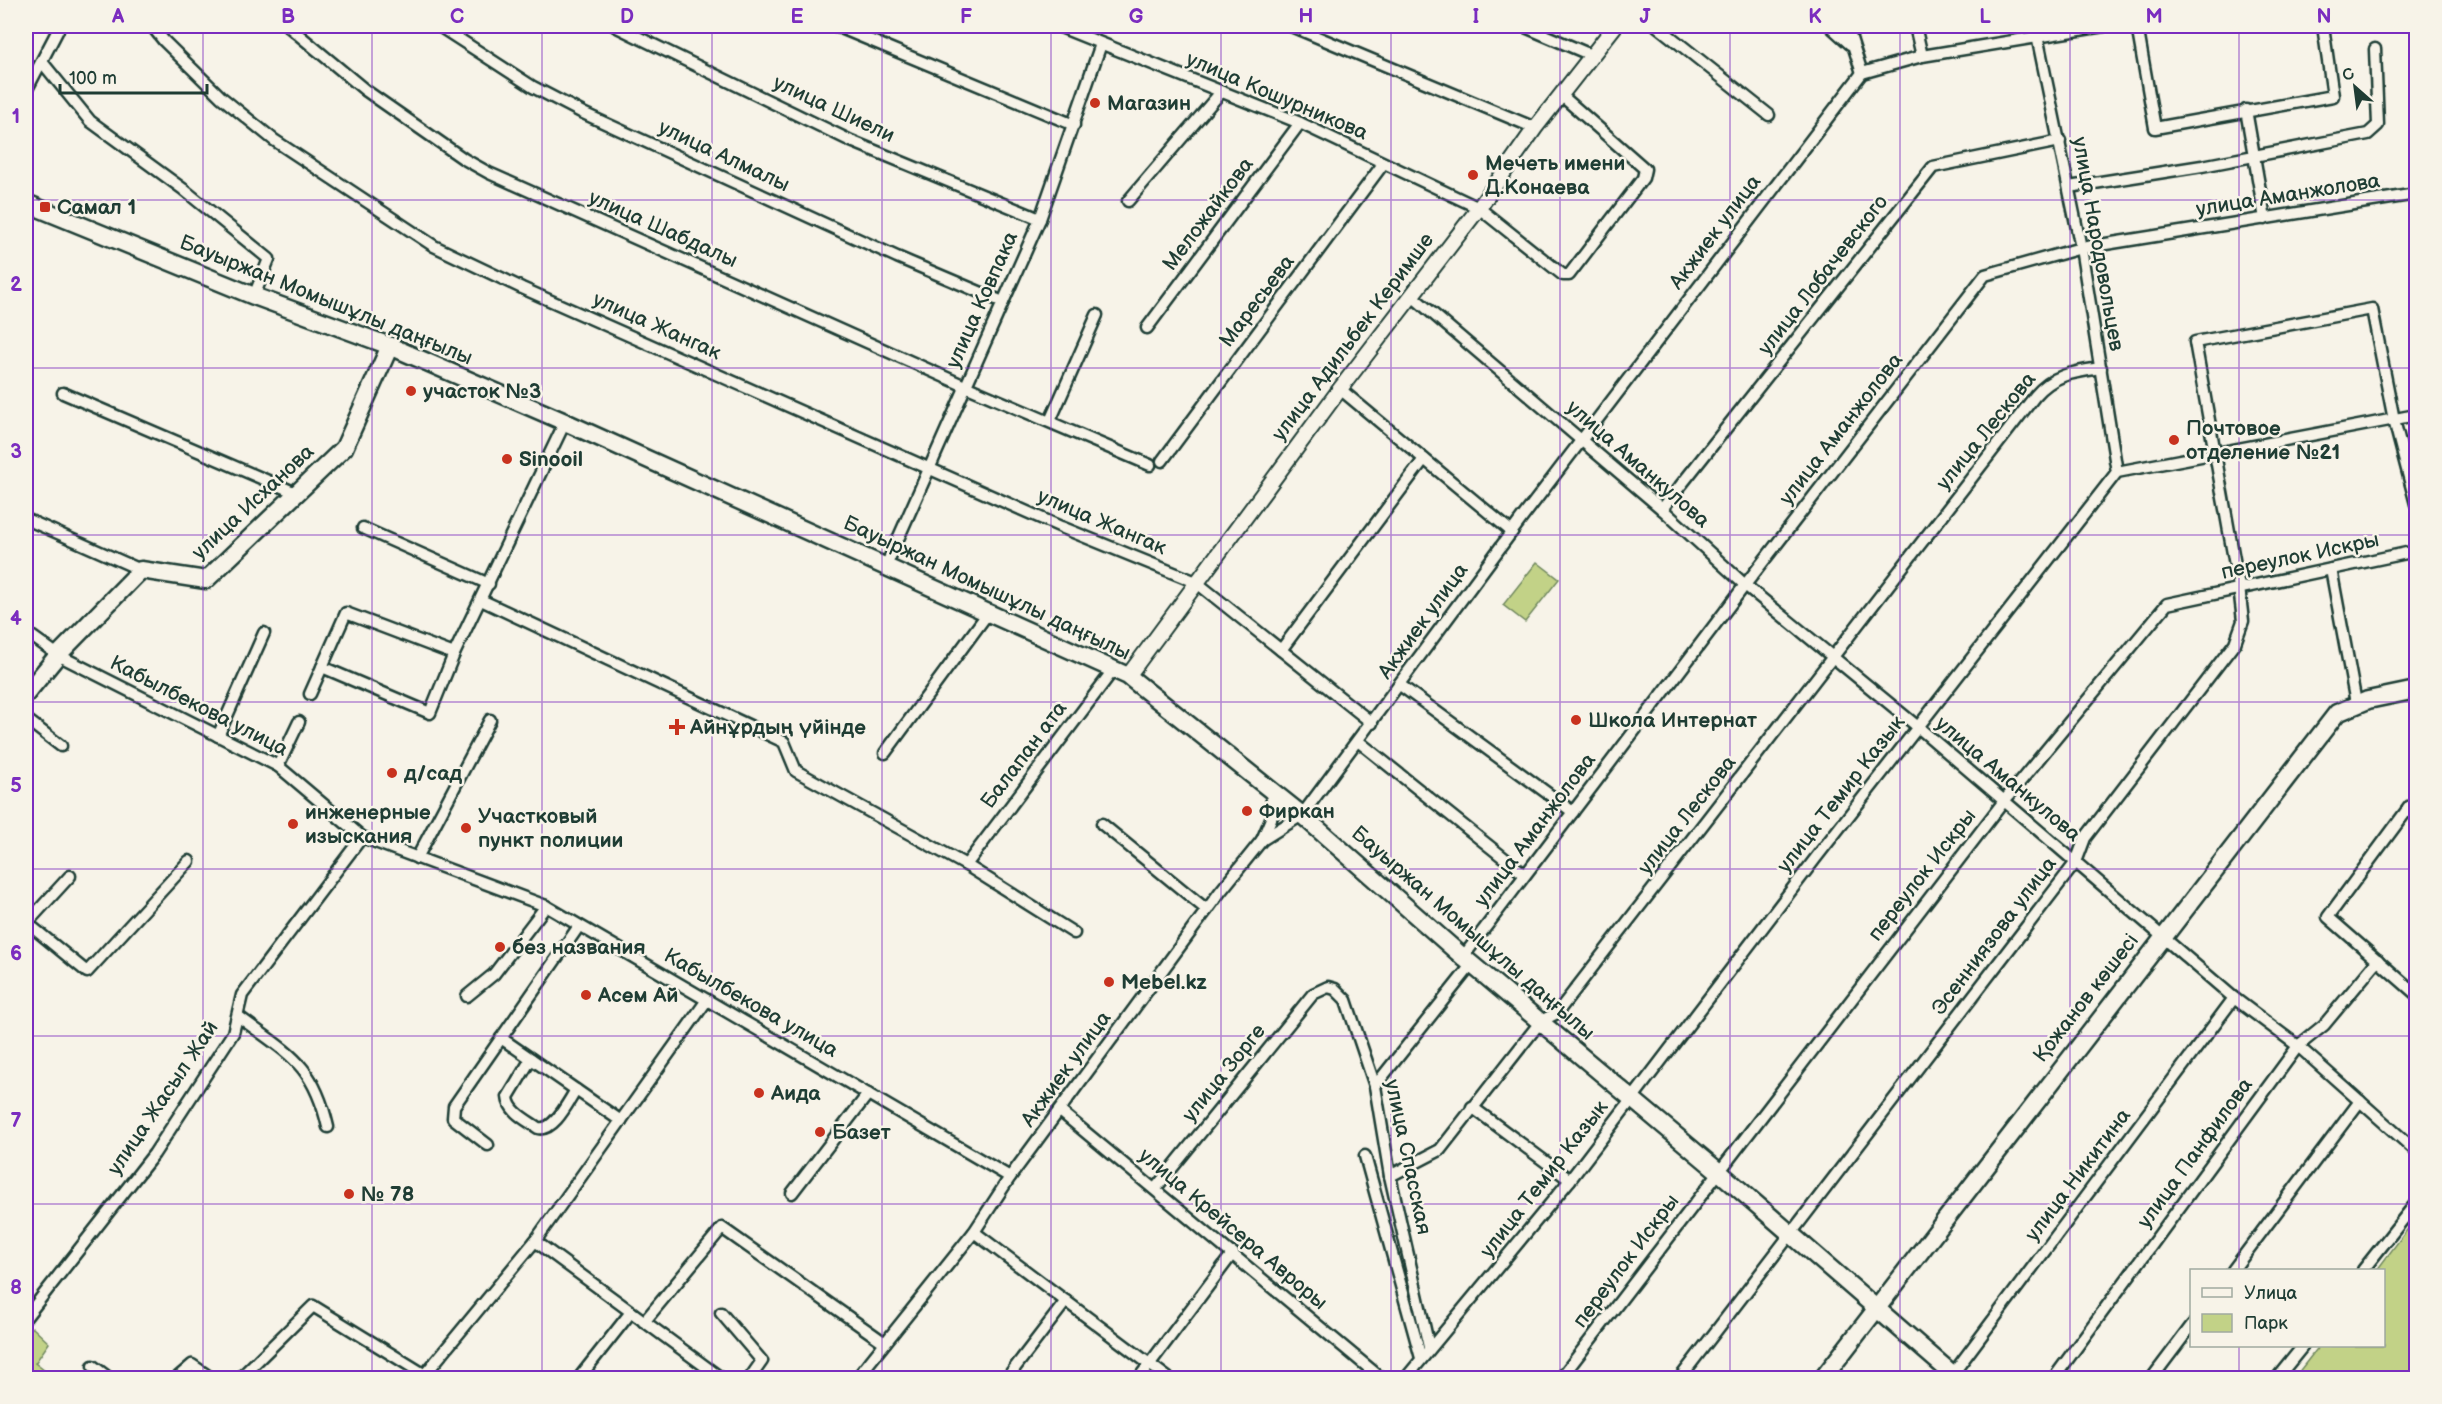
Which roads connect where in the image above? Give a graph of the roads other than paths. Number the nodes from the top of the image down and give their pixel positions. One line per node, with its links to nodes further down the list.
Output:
1 (60, 26): 24 (street)
2 (152, 26): 64 (street, улица Жангак)
3 (288, 26): 52 (street, улица Шабдалы)
4 (439, 26): 47 (street, улица Алмалы)
5 (615, 26): 42 (street, улица Шиели)
6 (836, 26): 32 (street)
7 (1058, 26): 19 (street, улица Кошурникова)
8 (1291, 26): 33 (street)
9 (1523, 26): 22 (street)
10 (1615, 26): 22 (street, улица Адильбек Керимше)
11 (1657, 26): 30 (street)
12 (1830, 26): 20 (street)
13 (1847, 26): 20 (street)
14 (1915, 26): 23 (street)
15 (2104, 26): 18 (street)
16 (2137, 26): 29 (street)
17 (2323, 26): 29 (street)
18 (2036, 31): 23 (street); 34 (street, улица Народовольцев)
19 (1101, 44): 27 (street, улица Кошурникова); 32 (street, улица Ковпака)
20 (1851, 44): 25 (street)
21 (2375, 49): 35 (street)
22 (1591, 54): 28 (street, улица Адильбек Керимше)
23 (1922, 56): 25 (street)
24 (42, 62): 26 (street); 46 (street)
25 (1862, 73): 59 (street, Акжиек улица)
26 (26, 91)
27 (1221, 92): 31 (street, улица Кошурникова); 39 (street)
28 (1561, 95): 33 (street, улица Адильбек Керимше); 41 (street, улица Кошурникова)
29 (2246, 110): 35 (street)
30 (1769, 115)
31 (1300, 123): 36 (street, улица Кошурникова); 49 (street, Меложайкова)
32 (1074, 125): 42 (street, улица Ковпака)
33 (1534, 128): 41 (street, улица Адильбек Керимше)
34 (2060, 141): 37 (street, улица Народовольцев); 68 (street, улица Лобачевского)
35 (2254, 156): 37 (street); 43 (street)
36 (1383, 164): 41 (street, улица Кошурникова); 62 (street, Маресьева)
37 (2069, 187): 44 (street, улица Народовольцев)
38 (2416, 194): 43 (street, улица Аманжолова)
39 (1128, 201)
40 (26, 203): 46 (main road, Бауыржан Момышұлы даңғылы)
41 (1479, 208): 45 (street, улица Адильбек Керимше)
42 (1040, 219): 47 (street, улица Ковпака)
43 (2265, 219): 44 (street, улица Аманжолова)
44 (2081, 248): 51 (street, улица Народовольцев); 78 (street, улица Аманжолова)
45 (1411, 295): 53 (street, улица Адильбек Керимше); 59 (street, улица Аманкулова)
46 (254, 296): 50 (main road, Бауыржан Момышұлы даңғылы)
47 (1003, 302): 52 (street, улица Ковпака)
48 (1097, 315): 57 (street)
49 (1147, 328)
50 (390, 346): 58 (main road, Бауыржан Момышұлы даңғылы); 66 (main road, улица Исханова)
51 (2101, 368): 65 (street, улица Народовольцев); 87 (street, улица Лескова)
52 (965, 386): 57 (street, улица Шабдалы); 64 (street, улица Ковпака)
53 (1340, 389): 61 (street); 76 (street, улица Адильбек Керимше)
54 (63, 393): 66 (street)
55 (2416, 415): 56 (street)
56 (2394, 420): 60 (street); 60 (street, Эсенниязова улица); 67 (street)
57 (1050, 421): 63 (street, улица Шабдалы)
58 (565, 422): 73 (main road, Бауыржан Момышұлы даңғылы); 77 (street)
59 (1582, 440): 68 (street, улица Аманкулова); 71 (street, Акжиек улица)
60 (2216, 453): 65 (street); 79 (street, Эсенниязова улица)
61 (1425, 459): 71 (street); 84 (street)
62 (1162, 461)
63 (1150, 465)
64 (930, 468): 73 (street, улица Ковпака); 76 (street, улица Жангак)
65 (2117, 472): 99 (street, улица Темир Казык)
66 (296, 493): 75 (main road, улица Исханова)
67 (2416, 504)
68 (1662, 509): 78 (street, улица Аманкулова)
69 (26, 519): 75 (street)
70 (363, 528): 77 (street)
71 (1512, 532): 90 (street, Акжиек улица)
72 (2416, 552): 74 (street, переулок Искры)
73 (886, 566): 81 (main road, Бауыржан Момышұлы даңғылы)
74 (2331, 569): 79 (street, переулок Искры); 94 (street)
75 (141, 570): 86 (main road)
76 (1196, 582): 84 (street, улица Жангак); 89 (street, улица Адильбек Керимше)
77 (489, 584): 80 (street)
78 (1745, 585): 87 (street, улица Аманкулова); 108 (street, улица Аманжолова)
79 (2239, 587): 106 (street, переулок Искры); 115 (street, Эсенниязова улица)
80 (482, 600): 85 (street); 116 (street)
81 (988, 613): 89 (main road, Бауыржан Момышұлы даңғылы); 103 (street)
82 (26, 633): 86 (street, Кабылбекова улица)
83 (264, 633): 100 (street)
84 (1281, 650): 98 (street, улица Жангак)
85 (454, 654): 88 (street); 88 (street)
86 (58, 655): 92 (main road); 100 (street, Кабылбекова улица)
87 (1833, 660): 99 (street, улица Аманкулова); 133 (street, улица Лескова)
88 (322, 667): 93 (street)
89 (1121, 673): 105 (main road, Бауыржан Момышұлы даңғылы); 116 (street, Балапан ата)
90 (1400, 685): 98 (street, Акжиек улица); 108 (street)
91 (2416, 690): 94 (main road, Қожанов көшесі)
92 (26, 694)
93 (310, 694)
94 (2356, 704): 124 (main road, Қожанов көшесі)
95 (26, 719): 102 (street)
96 (490, 720): 113 (street)
97 (299, 722): 104 (street)
98 (1372, 723): 101 (street, Акжиек улица)
99 (1918, 727): 106 (street, улица Аманкулова); 140 (street, улица Темир Казык)
100 (218, 736): 104 (street, Кабылбекова улица)
101 (1358, 741): 109 (street, Акжиек улица); 117 (street)
102 (61, 746)
103 (885, 753)
104 (278, 766): 111 (street, Кабылбекова улица)
105 (1271, 790): 109 (main road, Бауыржан Момышұлы даңғылы); 112 (street)
106 (2004, 801): 115 (street, улица Аманкулова); 149 (street, переулок Искры)
107 (2416, 804): 125 (street)
108 (1573, 812): 117 (street, улица Аманжолова)
109 (1302, 815): 112 (street, Акжиек улица); 126 (main road, Бауыржан Момышұлы даңғылы)
110 (1102, 824): 120 (street)
111 (362, 837): 113 (street, Кабылбекова улица); 132 (street, улица Жасыл Жай)
112 (1262, 840): 120 (street, Акжиек улица)
113 (417, 858): 119 (street, Кабылбекова улица)
114 (189, 861): 121 (street)
115 (2076, 862): 124 (street, улица Аманкулова); 157 (street, Эсенниязова улица)
116 (966, 865): 123 (street)
117 (1524, 874): 126 (street, улица Аманжолова)
118 (70, 876): 121 (street)
119 (546, 906): 122 (street, Кабылбекова улица); 129 (street)
120 (1206, 910): 143 (street, Акжиек улица)
121 (26, 922)
122 (579, 926): 131 (street, Кабылбекова улица); 134 (street)
123 (1074, 933)
124 (2161, 937): 130 (street, улица Аманкулова); 163 (main road, Қожанов көшесі)
125 (2378, 960): 128 (street); 135 (street, улица Панфилова)
126 (1468, 961): 133 (main road, Бауыржан Момышұлы даңғылы); 137 (street, улица Аманжолова)
127 (1328, 987): 137 (street, улица Спасская); 153 (street, улица Зорге)
128 (2416, 994)
129 (466, 996)
130 (2234, 998): 135 (street, улица Аманкулова); 176 (street, улица Никитина)
131 (707, 1000): 139 (street, Кабылбекова улица); 144 (street)
132 (238, 1017): 145 (street); 166 (street, улица Жасыл Жай)
133 (1541, 1021): 140 (main road, Бауыржан Момышұлы даңғылы); 142 (street, улица Лескова)
134 (501, 1038): 136 (street); 146 (street)
135 (2298, 1046): 141 (street, улица Аманкулова); 193 (street, улица Панфилова)
136 (531, 1059): 138 (street); 138 (street)
137 (1375, 1086): 150 (street, улица Спасская)
138 (576, 1090): 144 (street)
139 (868, 1094): 151 (street, Кабылбекова улица); 154 (street)
140 (1632, 1098): 149 (main road, Бауыржан Момышұлы даңғылы); 152 (street, улица Темир Казык)
141 (2360, 1101): 147 (street, улица Аманкулова); 160 (street)
142 (1472, 1107): 150 (street, улица Лескова); 152 (street)
143 (1060, 1111): 151 (street, Акжиек улица); 153 (street, улица Крейсера Авроры)
144 (621, 1121): 158 (street)
145 (328, 1127)
146 (488, 1145)
147 (2416, 1151)
148 (1365, 1156): 172 (street)
149 (1718, 1171): 157 (main road, Бауыржан Момышұлы даңғылы); 190 (street, переулок Искры)
150 (1390, 1176): 170 (street, улица Спасская)
151 (1010, 1177): 156 (street, Акжиек улица)
152 (1570, 1180): 170 (street, улица Темир Казык)
153 (1155, 1189): 159 (street, улица Крейсера Авроры)
154 (792, 1193)
155 (2416, 1203): 161 (street)
156 (974, 1232): 162 (street); 169 (street, Акжиек улица)
157 (1792, 1234): 163 (main road, Бауыржан Момышұлы даңғылы); 191 (street, Эсенниязова улица)
158 (535, 1241): 164 (street); 175 (street)
159 (1233, 1254): 173 (street); 188 (street, улица Крейсера Авроры)
160 (2234, 1269)
161 (2364, 1269)
162 (1066, 1301): 173 (street); 185 (street)
163 (1877, 1307): 176 (main road, Бауыржан Момышұлы даңғылы); 192 (main road, Қожанов көшесі)
164 (630, 1312): 167 (street); 181 (street)
165 (721, 1313): 183 (street)
166 (26, 1317)
167 (644, 1322): 169 (street); 182 (street)
168 (2190, 1328): 194 (street)
169 (885, 1342): 184 (street, Акжиек улица)
170 (1429, 1347): 172 (street, улица Темир Казык)
171 (2302, 1347): 195 (street)
172 (1421, 1358): 189 (street, улица Темир Казык)
173 (1150, 1364): 186 (street); 187 (street)
174 (93, 1366): 177 (street)
175 (425, 1377): 180 (street)
176 (1955, 1377)
177 (109, 1378)
178 (177, 1378): 179 (street)
179 (211, 1378)
180 (240, 1378)
181 (579, 1378)
182 (721, 1378)
183 (750, 1378)
184 (857, 1378)
185 (1006, 1378)
186 (1139, 1378)
187 (1168, 1378)
188 (1381, 1378)
189 (1406, 1378)
190 (1561, 1378)
191 (1680, 1378)
192 (1823, 1378)
193 (2054, 1378)
194 (2152, 1378)
195 (2277, 1378)

